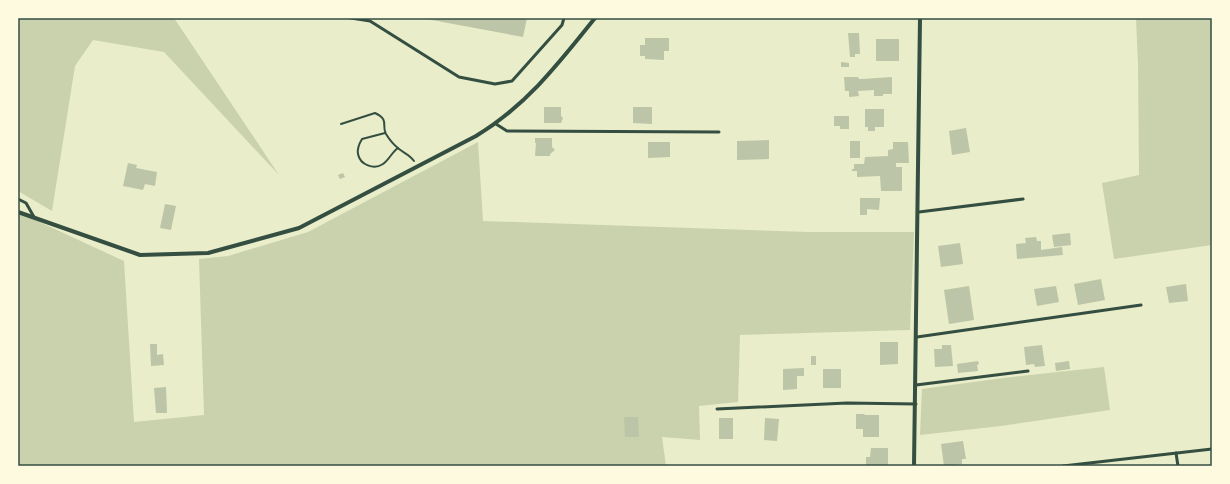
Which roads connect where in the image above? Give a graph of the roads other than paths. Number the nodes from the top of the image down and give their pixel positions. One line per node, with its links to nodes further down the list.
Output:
1 (351, 18): 2 (lane)
2 (564, 18)
3 (595, 18): 5 (street)
4 (920, 18): 10 (street)
5 (496, 124): 6 (lane); 11 (street)
6 (719, 132)
7 (18, 199): 11 (lane)
8 (1023, 199): 10 (lane)
9 (18, 212): 11 (street)
10 (919, 212): 13 (street)
11 (34, 217)
12 (1141, 305): 13 (lane)
13 (917, 337): 15 (street)
14 (1028, 371): 15 (lane)
15 (916, 385): 16 (street)
16 (916, 404): 17 (lane); 20 (street)
17 (717, 409)
18 (1212, 449): 19 (lane)
19 (1176, 453): 21 (lane); 22 (lane)
20 (914, 466)
21 (1063, 466)
22 (1178, 466)

